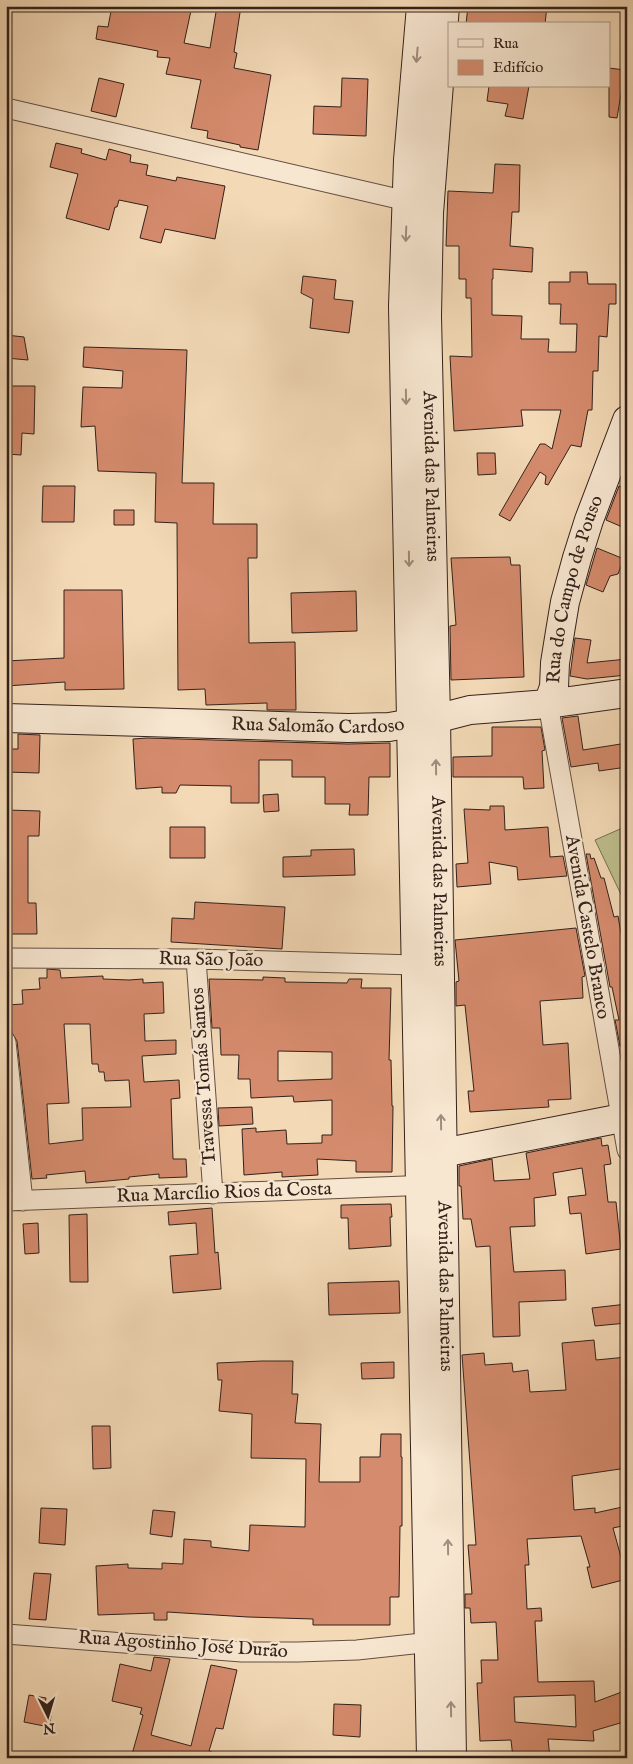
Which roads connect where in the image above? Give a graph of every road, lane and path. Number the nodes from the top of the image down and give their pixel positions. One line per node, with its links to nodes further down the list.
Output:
1 (421, 6): 4 (main road, Avenida das Palmeiras, one-way to 4)
2 (445, 6): 9 (main road, Avenida das Palmeiras)
3 (6, 108): 4 (street)
4 (407, 201): 9 (main road, Avenida das Palmeiras, one-way to 9)
5 (627, 420): 7 (main road, Rua do Campo de Pouso)
6 (627, 693): 7 (main road, Rua Salomão Cardoso)
7 (548, 704): 9 (main road, Rua Salomão Cardoso); 14 (street, Avenida Castelo Branco)
8 (6, 718): 9 (main road, Rua Salomão Cardoso)
9 (423, 721): 12 (main road, Avenida das Palmeiras); 16 (main road, Avenida das Palmeiras, one-way to 9)
10 (6, 958): 11 (street, Rua São João)
11 (196, 959): 12 (street, Rua São João); 18 (street, Travessa Tomás Santos)
12 (415, 965): 16 (main road, Avenida das Palmeiras)
13 (6, 1042): 19 (street)
14 (624, 1117): 15 (street, Avenida Castelo Branco); 16 (main road)
15 (627, 1150)
16 (430, 1154): 17 (main road, Avenida das Palmeiras)
17 (431, 1186): 18 (street, Rua Marcílio Rios da Costa); 21 (main road, Avenida das Palmeiras)
18 (213, 1194): 19 (street, Rua Marcílio Rios da Costa)
19 (14, 1201)
20 (6, 1634): 21 (street, Rua Agostinho José Durão)
21 (439, 1642): 22 (main road, Avenida das Palmeiras); 23 (main road, Avenida das Palmeiras, one-way to 21)
22 (431, 1758)
23 (452, 1758)

